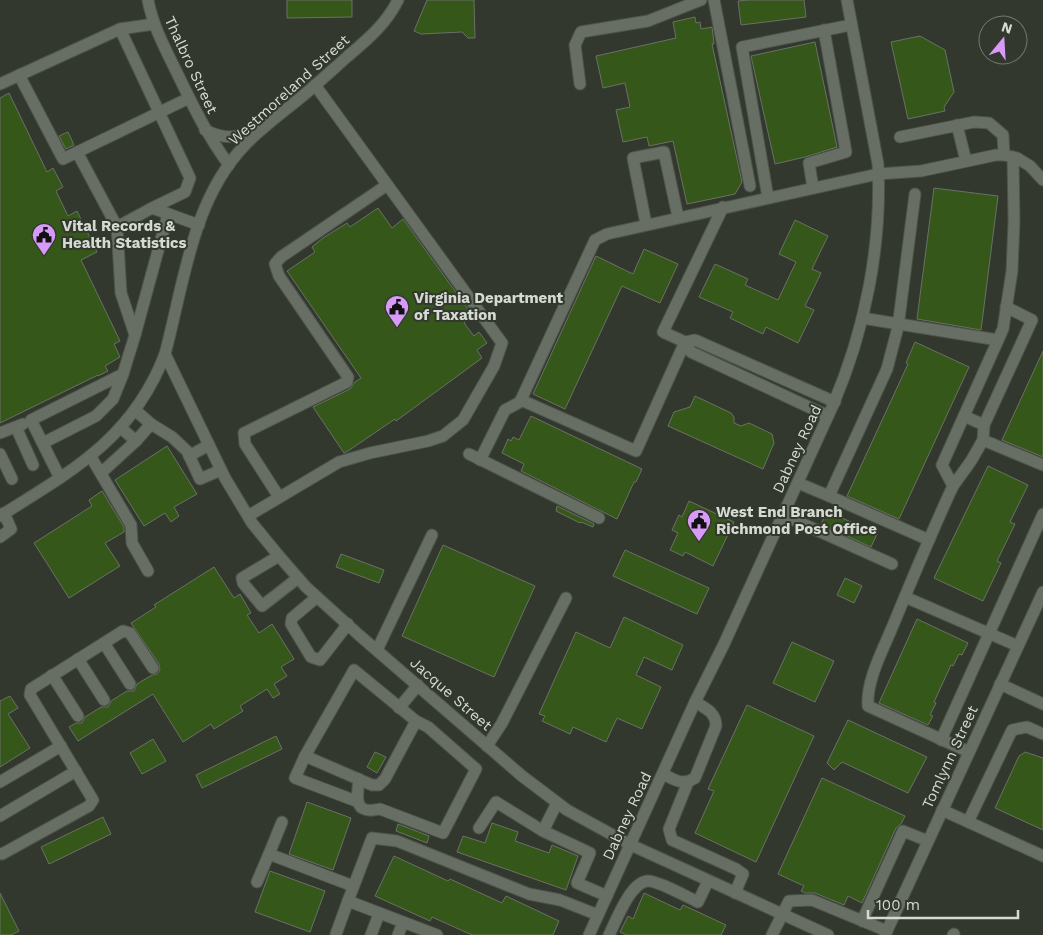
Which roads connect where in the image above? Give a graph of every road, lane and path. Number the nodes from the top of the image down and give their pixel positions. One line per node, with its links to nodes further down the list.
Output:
1 (148, 0): 6 (street, Thalbro Street)
2 (398, 0): 13 (street, Westmoreland Street)
3 (701, 0): 12 (street)
4 (714, 0): 27 (street)
5 (847, 0): 7 (street, Dabney Road)
6 (154, 24): 8 (street); 14 (street, Thalbro Street)
7 (851, 25): 9 (street); 24 (street, Dabney Road)
8 (120, 29): 10 (street); 15 (street)
9 (824, 30): 28 (street); 30 (street)
10 (19, 75): 11 (street); 20 (street)
11 (0, 84)
12 (580, 84)
13 (315, 85): 16 (street, Westmoreland Street); 26 (street)
14 (189, 98): 15 (street); 18 (street, Thalbro Street)
15 (159, 112): 20 (street); 32 (street)
16 (266, 126): 18 (street); 23 (street, Westmoreland Street)
17 (957, 126): 19 (street); 21 (street); 22 (street)
18 (205, 130): 23 (street, Thalbro Street)
19 (900, 137)
20 (77, 152): 37 (street)
21 (1008, 156): 22 (street); 25 (street); 38 (street)
22 (966, 161): 24 (street)
23 (229, 165): 36 (street, Westmoreland Street)
24 (878, 174): 28 (street); 39 (street, Dabney Road)
25 (1043, 180)
26 (387, 185): 75 (street); 75 (street)
27 (750, 186)
28 (813, 188): 30 (street)
29 (916, 194): 40 (street)
30 (768, 198): 31 (street)
31 (723, 207): 34 (street); 43 (street)
32 (152, 208): 33 (street); 37 (street)
33 (168, 214): 36 (street); 41 (street)
34 (678, 217): 35 (street); 35 (street)
35 (646, 224): 46 (street)
36 (198, 225): 44 (street, Westmoreland Street)
37 (117, 227): 41 (street)
38 (1006, 307): 42 (street); 53 (street)
39 (862, 318): 40 (street); 47 (street, Dabney Road)
40 (899, 325): 42 (street); 74 (street)
41 (135, 335): 45 (street)
42 (998, 340): 50 (street)
43 (685, 342): 46 (street); 47 (street); 49 (street)
44 (165, 354): 48 (street, Westmoreland Street); 60 (street, Jacque Street)
45 (123, 374): 51 (street); 59 (street)
46 (521, 400): 65 (street)
47 (835, 402): 49 (street, Dabney Road)
48 (135, 410): 52 (street); 55 (street, Westmoreland Street)
49 (828, 416): 72 (street, Dabney Road)
50 (964, 416): 53 (street); 73 (street)
51 (31, 420): 54 (street); 59 (street)
52 (151, 424): 58 (street); 64 (street)
53 (984, 425): 57 (street)
54 (16, 427): 56 (street); 66 (street)
55 (121, 428): 58 (street); 63 (street, Westmoreland Street)
56 (0, 433)
57 (983, 440): 67 (street); 73 (street)
58 (136, 441): 69 (street)
59 (43, 442): 70 (street)
60 (209, 445): 64 (street); 68 (street, Jacque Street)
61 (0, 454): 71 (street)
62 (469, 454): 65 (street)
63 (90, 456): 69 (street); 70 (street, Westmoreland Street)
64 (189, 456): 68 (street)
65 (480, 460): 80 (street)
66 (33, 465)
67 (1043, 465)
68 (221, 470): 79 (street, Jacque Street)
69 (101, 473): 86 (street)
70 (60, 478): 77 (street, Westmoreland Street)
71 (12, 479)
72 (798, 483): 74 (street); 78 (street, Dabney Road)
73 (954, 486): 83 (street)
74 (829, 496): 83 (street)
75 (279, 497): 79 (street)
76 (1043, 514): 93 (street)
77 (2, 515): 82 (street)
78 (783, 515): 85 (street); 104 (street, Dabney Road)
79 (248, 516): 84 (street, Jacque Street)
80 (598, 518)
81 (432, 534): 96 (street)
82 (0, 537)
83 (928, 540): 90 (street)
84 (279, 556): 87 (street, Jacque Street); 87 (street)
85 (892, 564)
86 (148, 572)
87 (298, 578): 89 (street, Jacque Street)
88 (1043, 593): 95 (street, Tomlynn Street)
89 (318, 597): 92 (street, Jacque Street); 92 (street)
90 (905, 597): 93 (street); 110 (street)
91 (566, 598): 112 (street)
92 (348, 624): 96 (street, Jacque Street)
93 (988, 633): 95 (street); 110 (street)
94 (104, 643): 97 (street); 98 (street); 100 (street)
95 (1018, 646): 101 (street, Tomlynn Street)
96 (377, 650): 102 (street, Jacque Street)
97 (78, 659): 99 (street); 103 (street)
98 (153, 668)
99 (52, 675): 107 (street); 111 (street)
100 (130, 684)
101 (1000, 684): 105 (street); 113 (street, Tomlynn Street)
102 (418, 685): 106 (street); 112 (street, Jacque Street)
103 (104, 700)
104 (695, 702): 116 (street, Dabney Road); 119 (street)
105 (1043, 704)
106 (399, 708): 108 (street); 114 (street)
107 (78, 716)
108 (416, 721): 117 (street); 120 (street)
109 (1043, 734): 125 (street)
110 (941, 740): 113 (street)
111 (61, 746): 115 (street); 118 (street)
112 (487, 746): 121 (street, Jacque Street)
113 (969, 752): 122 (street, Tomlynn Street)
114 (305, 756): 117 (street); 120 (street)
115 (76, 772): 123 (street); 130 (street)
116 (663, 774): 119 (street); 129 (street, Dabney Road)
117 (359, 779): 120 (street)
118 (0, 782)
119 (688, 782): 136 (street)
120 (356, 801)
121 (557, 803): 127 (street); 129 (street, Jacque Street)
122 (942, 810): 125 (street); 128 (street, Tomlynn Street)
123 (0, 816)
124 (282, 822): 131 (street)
125 (968, 822): 132 (street)
126 (480, 828): 127 (street)
127 (543, 831): 137 (street)
128 (928, 841): 142 (street); 145 (street, Tomlynn Street)
129 (631, 845): 133 (street, Jacque Street); 137 (street, Dabney Road)
130 (0, 854)
131 (268, 854): 134 (street); 135 (street)
132 (1043, 856)
133 (708, 881): 136 (street, Jacque Street); 150 (street)
134 (257, 882)
135 (353, 886): 138 (street); 141 (street)
136 (735, 893): 140 (street, Jacque Street)
137 (607, 896): 141 (street, Dabney Road)
138 (348, 901): 139 (street); 146 (street)
139 (379, 914): 143 (street); 148 (street)
140 (782, 914): 142 (street); 151 (street); 152 (street, Jacque Street)
141 (598, 916): 144 (street, Dabney Road)
142 (862, 920): 145 (street)
143 (403, 923): 147 (street); 149 (street)
144 (591, 931): 150 (street)
145 (886, 933)
146 (336, 934)
147 (431, 934)
148 (371, 935)
149 (398, 935)
150 (609, 935)
151 (772, 935)
152 (828, 935)

